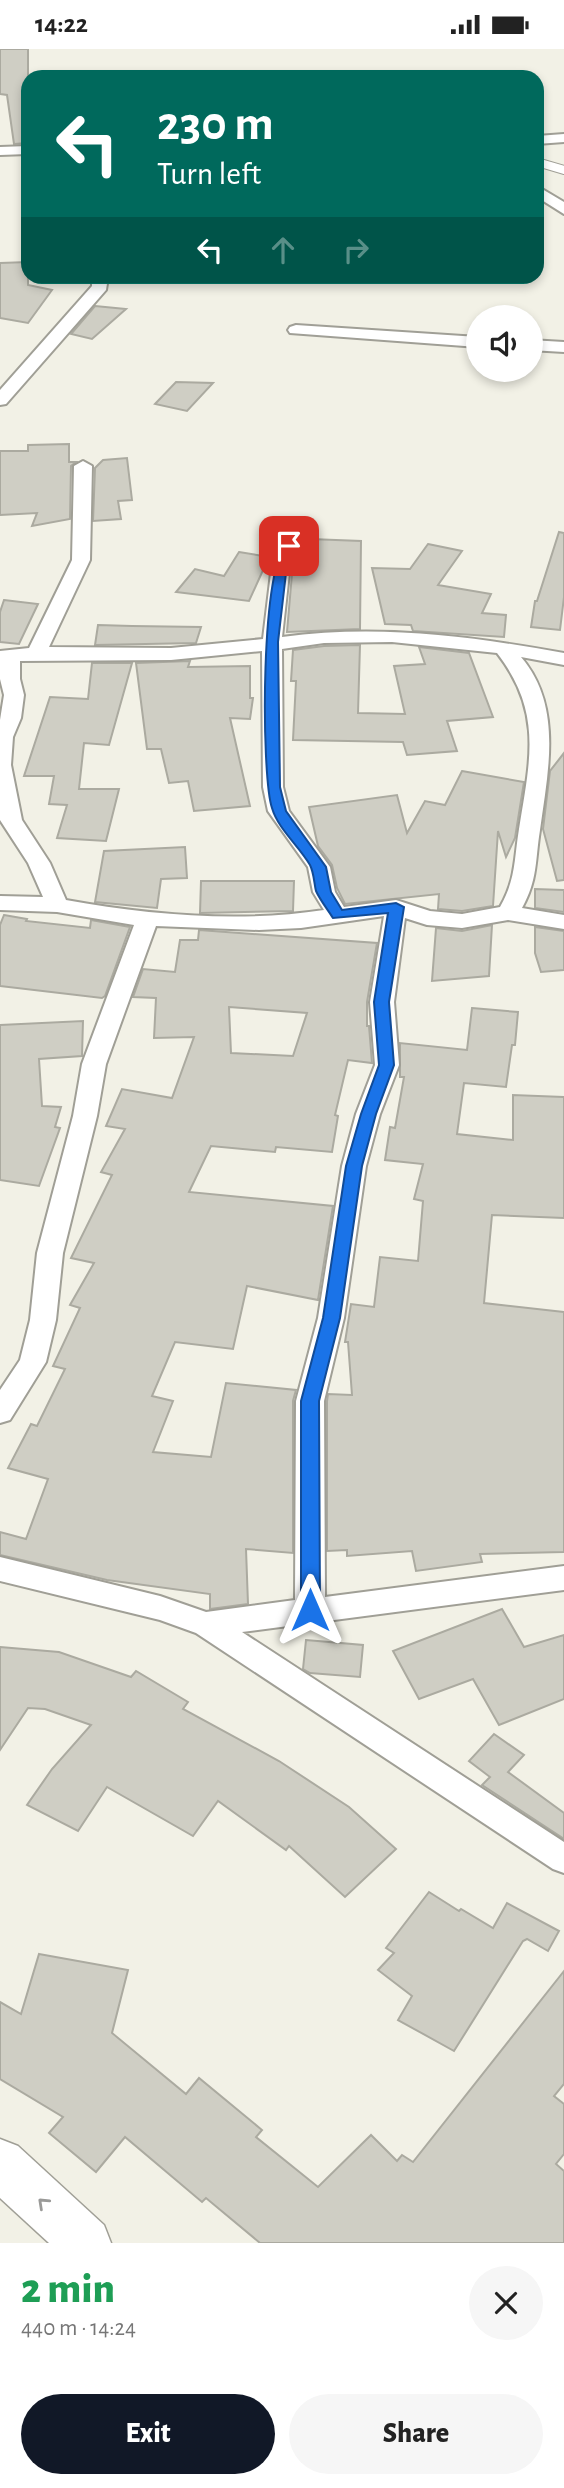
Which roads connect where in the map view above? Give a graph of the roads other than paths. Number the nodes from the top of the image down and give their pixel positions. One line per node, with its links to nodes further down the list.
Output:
1 (564, 138): 2 (street)
2 (544, 139)
3 (21, 150): 4 (street)
4 (0, 151)
5 (544, 164): 6 (lane)
6 (564, 170)
7 (544, 195): 8 (street)
8 (564, 209)
9 (100, 284): 14 (street)
10 (296, 330): 11 (street)
11 (466, 341)
12 (543, 346): 13 (street)
13 (564, 347)
14 (0, 400)
15 (83, 466): 19 (street)
16 (289, 546): 17 (street)
17 (272, 642): 18 (street); 19 (street); 26 (street)
18 (505, 650): 21 (street); 25 (street)
19 (36, 653): 20 (street)
20 (5, 658): 23 (street)
21 (564, 659)
22 (0, 903): 23 (street)
23 (57, 905): 27 (street)
24 (396, 907): 25 (street); 26 (street); 32 (street)
25 (508, 912): 28 (street)
26 (338, 915): 27 (street)
27 (148, 919): 29 (street)
28 (564, 922)
29 (0, 1412)
30 (0, 1569): 33 (street)
31 (564, 1578): 32 (street)
32 (310, 1610): 33 (street)
33 (206, 1624): 34 (street)
34 (564, 1859)
35 (0, 2164): 36 (main road, one-way to 35)
36 (86, 2243)

